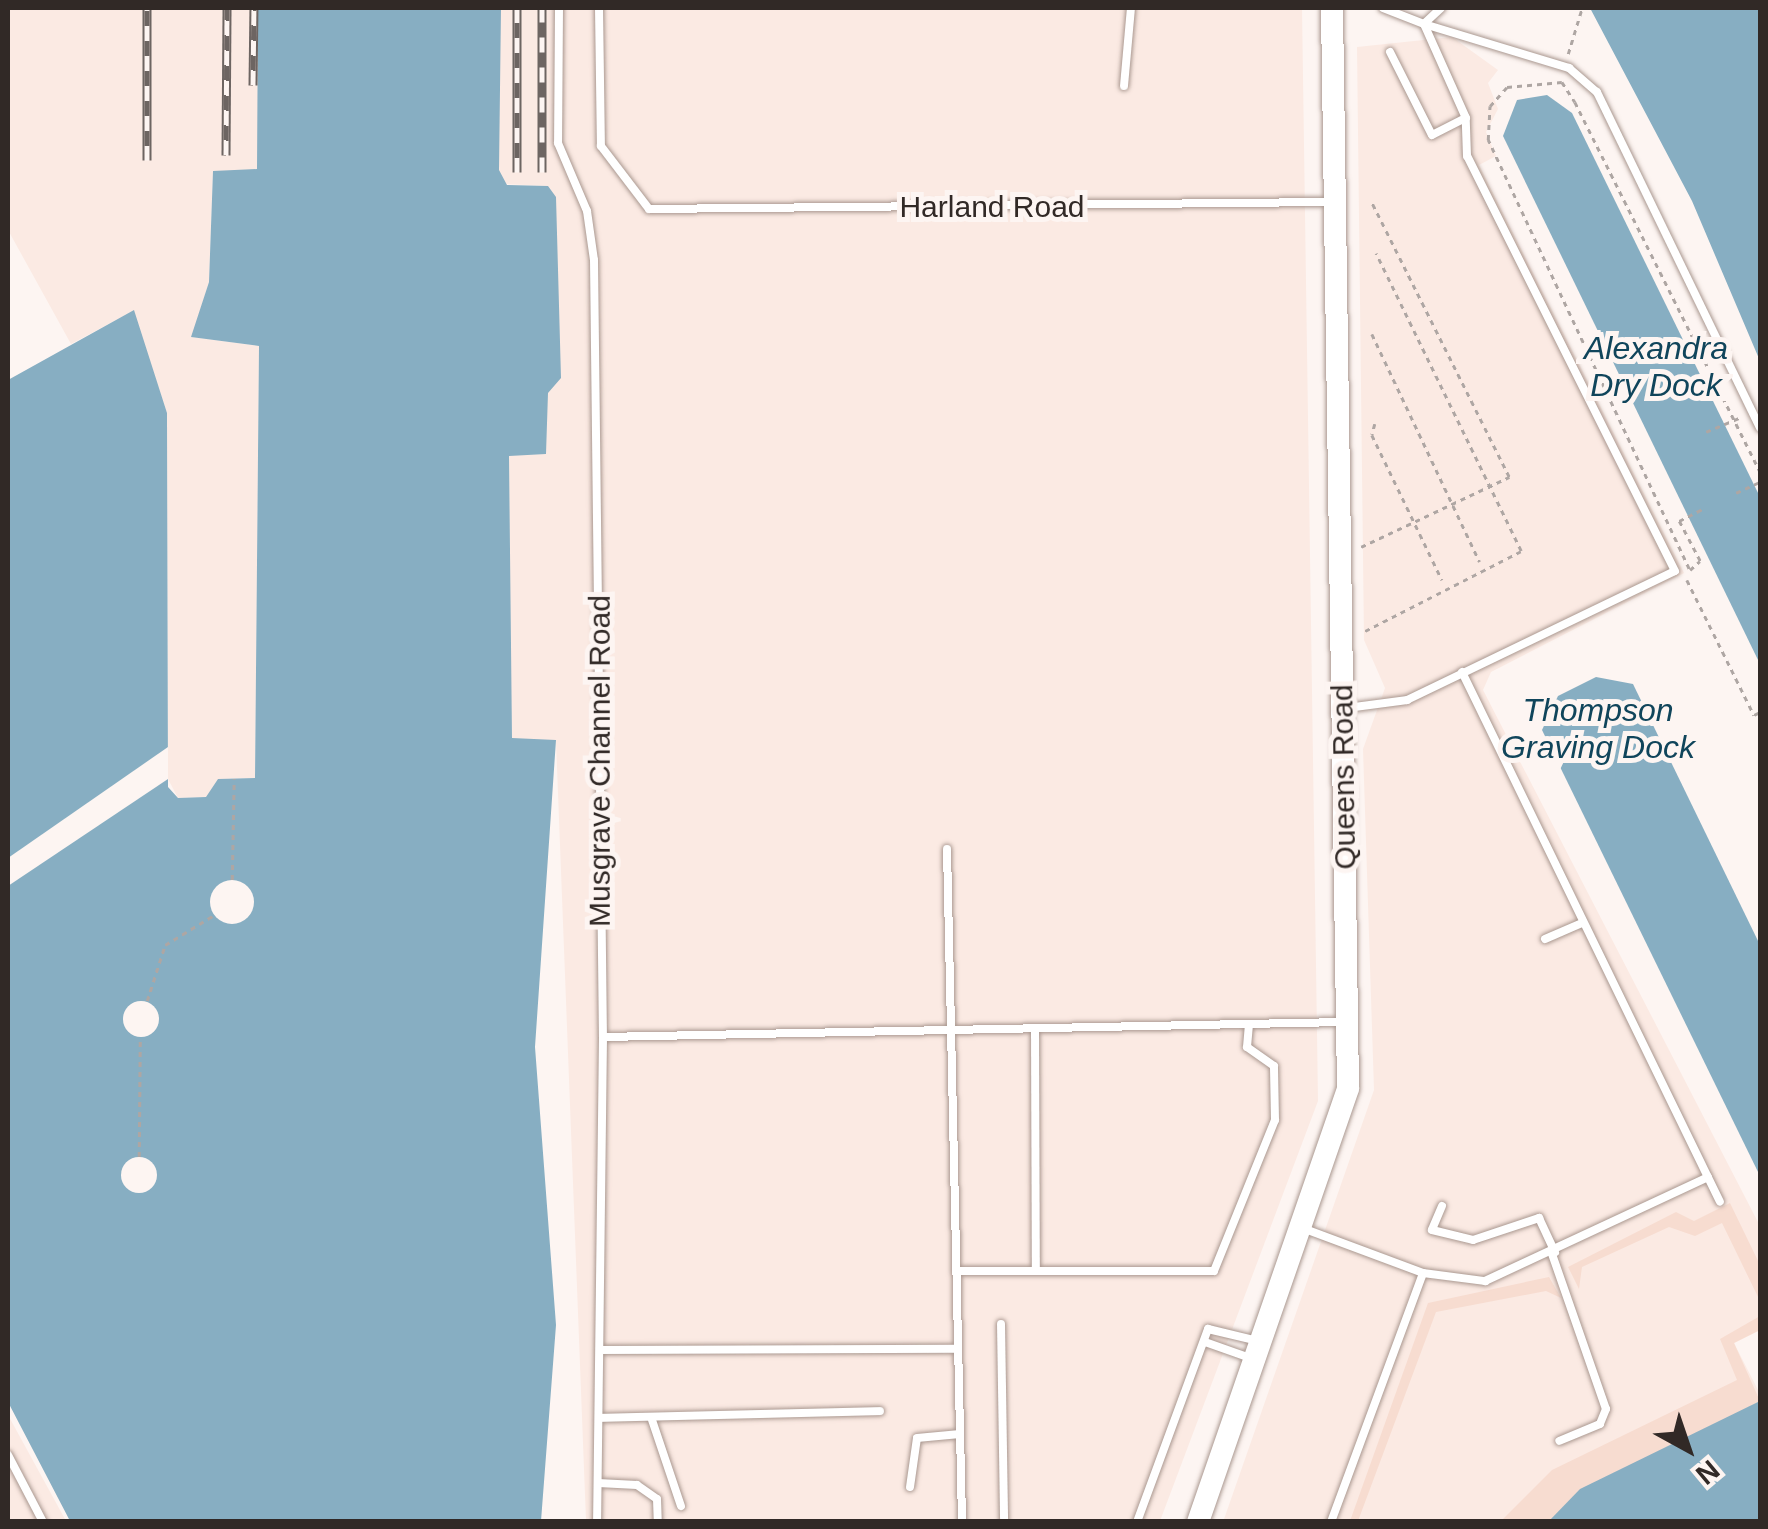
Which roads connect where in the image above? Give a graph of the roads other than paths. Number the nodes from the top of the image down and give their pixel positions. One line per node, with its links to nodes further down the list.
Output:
1 (559, 8): 22 (lane, Musgrave Channel Road)
2 (599, 8): 11 (lane, Harland Road)
3 (1131, 8): 9 (lane)
4 (1332, 8): 11 (street, Queens Road)
5 (1383, 8): 7 (lane)
6 (1440, 8): 7 (lane)
7 (1424, 24): 10 (lane); 12 (lane)
8 (1390, 52): 10 (lane)
9 (1124, 86)
10 (1466, 118): 13 (lane)
11 (1334, 202): 14 (street, Queens Road)
12 (1760, 428)
13 (1462, 672): 14 (lane); 16 (lane)
14 (1342, 708): 18 (street, Queens Road)
15 (947, 849): 21 (lane)
16 (1582, 922): 17 (lane); 23 (lane)
17 (1544, 939)
18 (1346, 1022): 19 (lane); 26 (street, Queens Road)
19 (1249, 1026): 20 (lane); 29 (lane)
20 (1035, 1028): 21 (lane); 29 (lane)
21 (950, 1029): 22 (lane); 28 (lane)
22 (603, 1037): 34 (lane, Musgrave Channel Road)
23 (1708, 1176): 24 (lane); 27 (lane)
24 (1720, 1202)
25 (1442, 1206): 27 (lane)
26 (1302, 1228): 30 (lane); 35 (street, Queens Road)
27 (1553, 1253): 30 (lane); 40 (lane)
28 (956, 1271): 29 (lane); 33 (lane)
29 (1036, 1271)
30 (1424, 1273): 52 (lane)
31 (1001, 1324): 49 (lane)
32 (1205, 1342): 35 (lane); 35 (lane); 50 (lane)
33 (957, 1349): 34 (lane); 39 (lane)
34 (601, 1350): 38 (lane, Musgrave Channel Road)
35 (1258, 1350): 51 (street, Queens Road)
36 (880, 1411): 37 (lane)
37 (652, 1417): 38 (lane); 44 (lane)
38 (599, 1418): 42 (lane, Musgrave Channel Road)
39 (960, 1434): 43 (lane); 48 (lane)
40 (1559, 1441)
41 (8, 1456): 45 (lane)
42 (598, 1482): 46 (lane, Musgrave Channel Road); 47 (lane)
43 (910, 1487)
44 (681, 1506)
45 (42, 1522)
46 (597, 1522)
47 (658, 1522)
48 (962, 1522)
49 (1004, 1522)
50 (1137, 1522)
51 (1198, 1522)
52 (1331, 1522)

